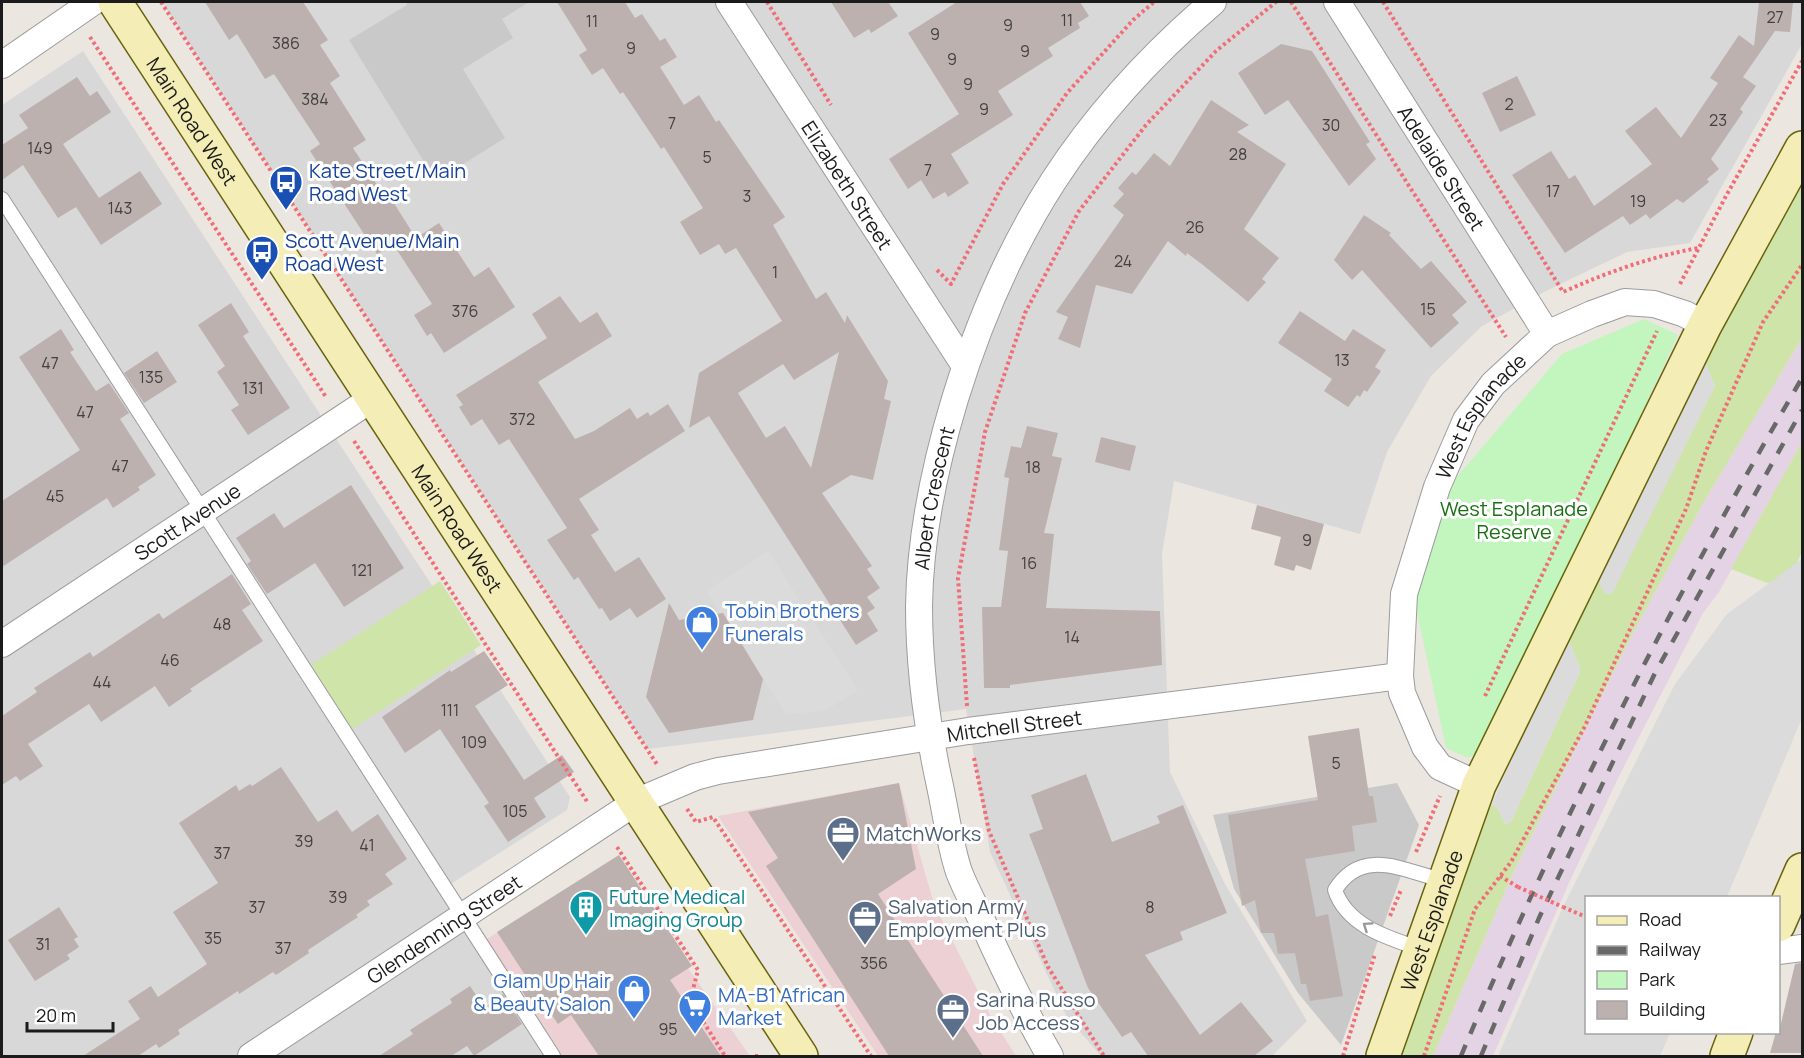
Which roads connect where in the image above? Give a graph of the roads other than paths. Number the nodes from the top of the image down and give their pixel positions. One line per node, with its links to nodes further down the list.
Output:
1 (115, 2): 12 (main road, Main Road West)
2 (729, 2): 11 (street, Elizabeth Street)
3 (1213, 2): 11 (street, Albert Crescent)
4 (1337, 2): 10 (street, Adelaide Street)
5 (84, 8): 6 (street)
6 (2, 65)
7 (1803, 148): 9 (main road, West Esplanade)
8 (2, 199): 13 (lane)
9 (1705, 325): 10 (street, West Esplanade); 17 (main road, West Esplanade)
10 (1548, 334): 15 (street, West Esplanade)
11 (965, 366): 16 (street, Albert Crescent)
12 (372, 398): 13 (street, Scott Avenue); 18 (main road, Main Road West)
13 (202, 512): 14 (street, Scott Avenue); 21 (lane)
14 (2, 644)
15 (1400, 676): 16 (street, Mitchell Street); 17 (street, West Esplanade)
16 (929, 738): 18 (street, Mitchell Street); 30 (street, Albert Crescent)
17 (1479, 784): 20 (main road, West Esplanade)
18 (636, 802): 21 (street, Glendenning Street); 29 (main road, Main Road West)
19 (1803, 870): 22 (main road)
20 (1445, 881): 24 (main road, West Esplanade); 24 (lane, one-way to 20)
21 (463, 916): 27 (street, Glendenning Street); 28 (lane)
22 (1780, 924)
23 (1803, 948): 25 (street)
24 (1420, 949): 31 (main road, West Esplanade)
25 (1780, 951)
26 (1736, 1034): 32 (main road)
27 (251, 1056)
28 (553, 1056)
29 (801, 1056)
30 (1050, 1056)
31 (1383, 1056)
32 (1727, 1056)

